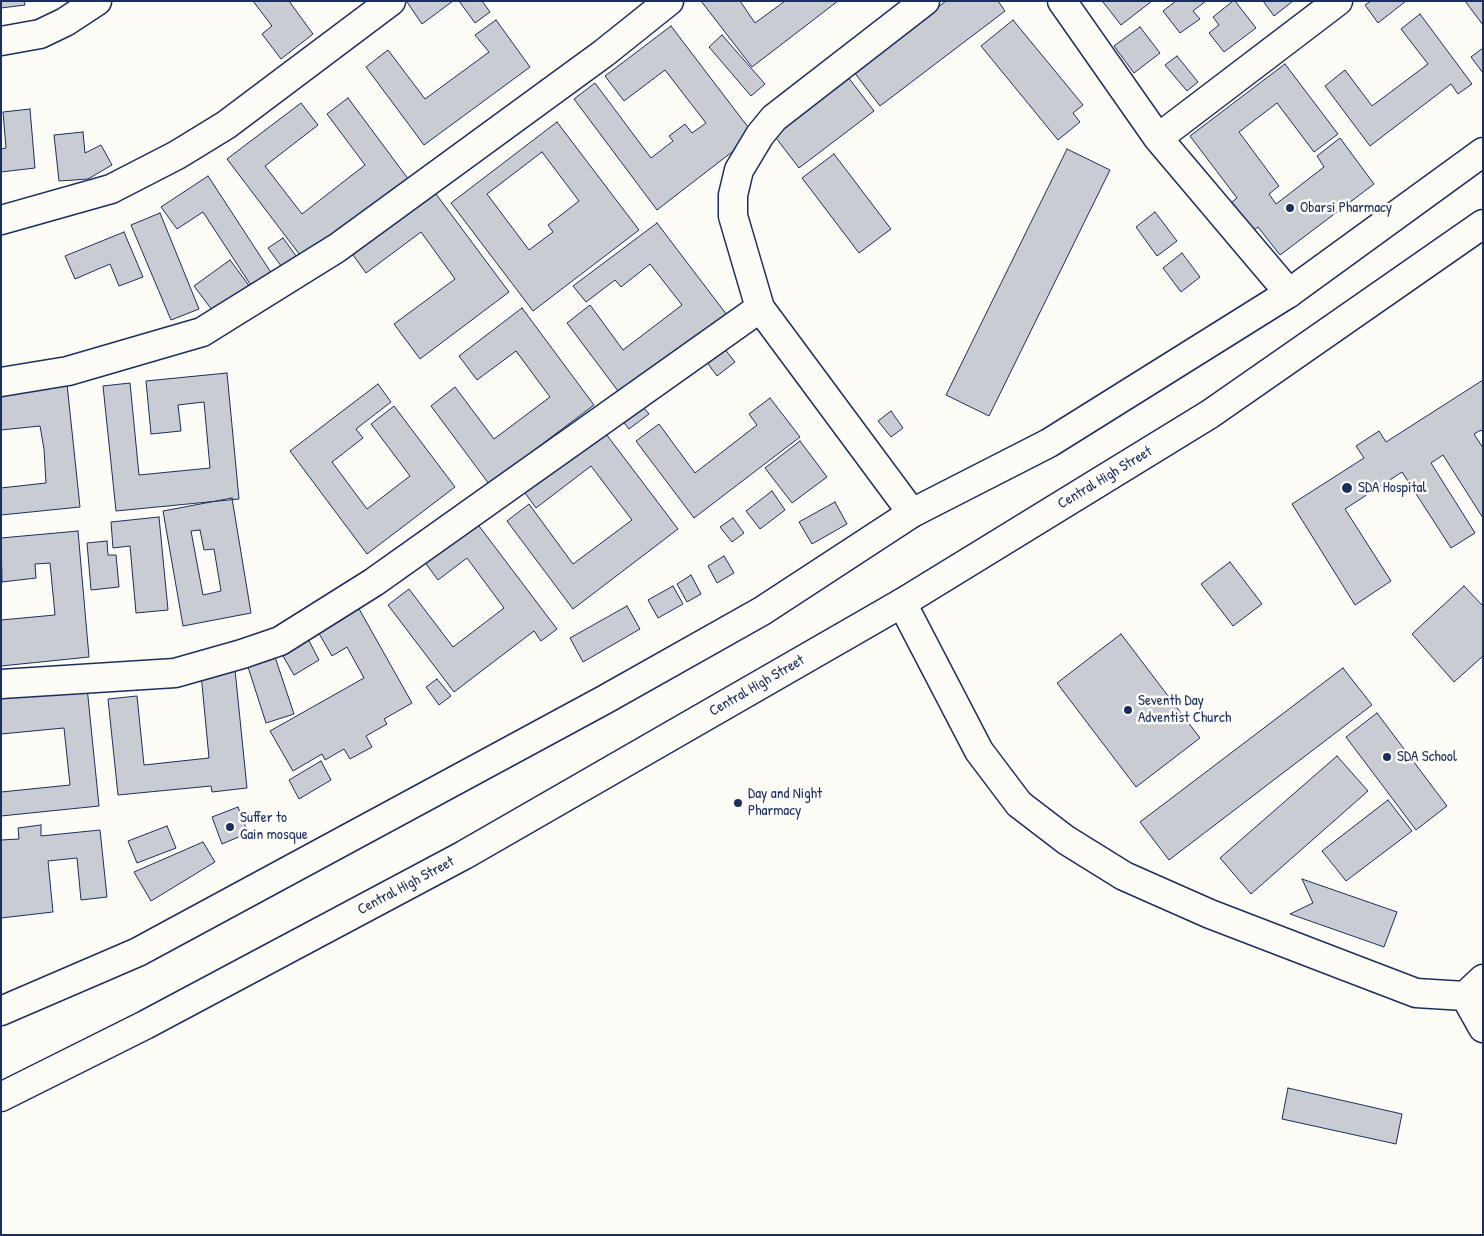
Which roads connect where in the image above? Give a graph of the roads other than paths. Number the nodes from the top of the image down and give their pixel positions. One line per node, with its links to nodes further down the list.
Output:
1 (97, 1): 7 (main road)
2 (391, 1): 10 (main road)
3 (669, 1): 14 (main road)
4 (925, 1): 13 (main road)
5 (1062, 1): 8 (main road)
6 (1338, 1): 8 (main road)
7 (1, 41)
8 (1158, 138): 12 (main road)
9 (1483, 152): 12 (main road)
10 (1, 220)
11 (1483, 224): 16 (main road, Central High Street)
12 (1289, 293): 15 (main road)
13 (760, 308): 15 (main road); 17 (main road)
14 (1, 382)
15 (912, 513): 19 (main road)
16 (902, 603): 18 (main road); 21 (main road, Central High Street)
17 (1, 684)
18 (1474, 987): 20 (main road)
19 (1, 1011)
20 (1483, 1028)
21 (1, 1097)

